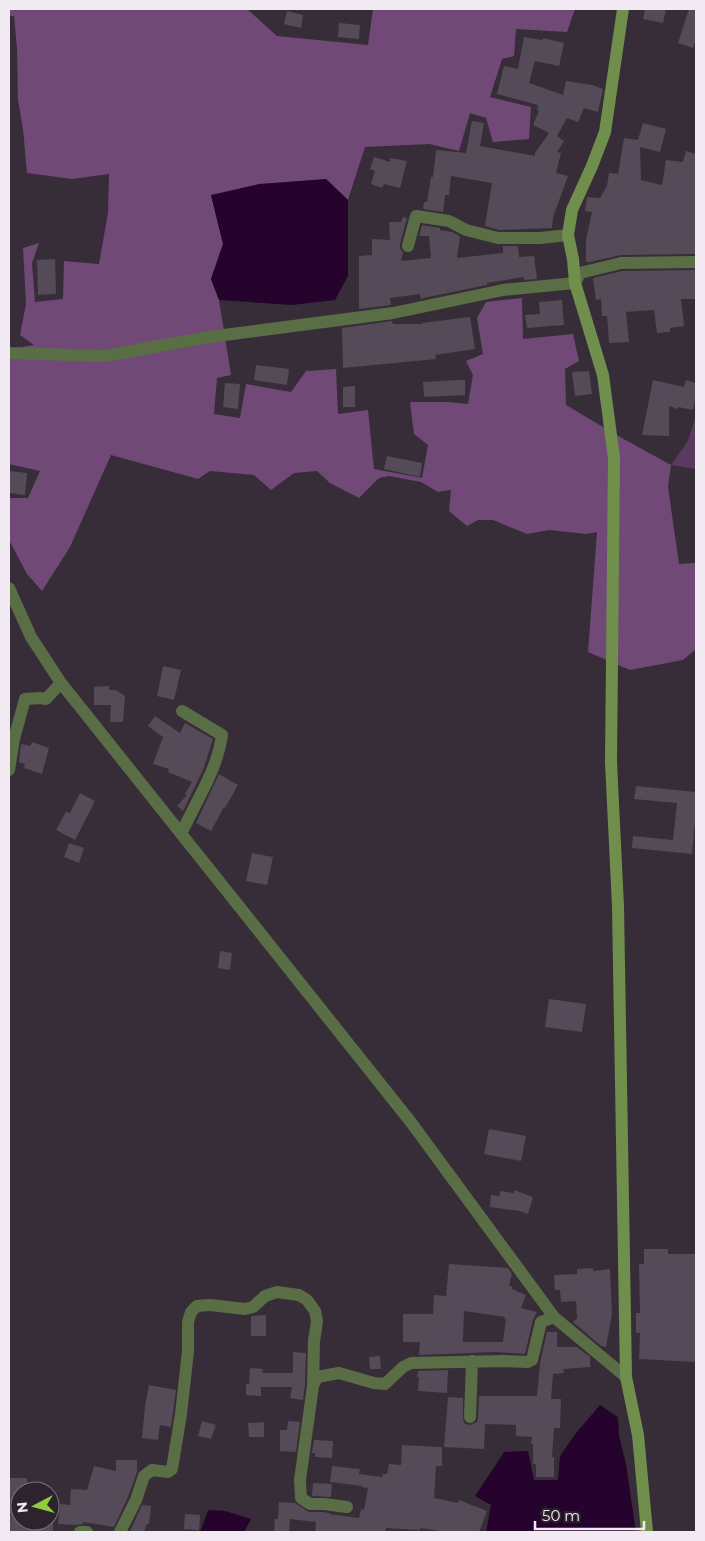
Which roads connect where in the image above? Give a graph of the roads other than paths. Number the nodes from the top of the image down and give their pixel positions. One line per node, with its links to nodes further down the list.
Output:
1 (623, 9): 2 (main road)
2 (568, 235): 3 (street); 5 (main road)
3 (408, 246)
4 (696, 262): 5 (street)
5 (574, 282): 6 (street); 14 (main road)
6 (9, 354)
7 (9, 588): 8 (street)
8 (61, 683): 10 (street); 11 (street)
9 (182, 711): 11 (street)
10 (9, 770)
11 (181, 834): 12 (street)
12 (554, 1317): 13 (street); 14 (street)
13 (472, 1362): 15 (street); 16 (street)
14 (626, 1378): 21 (main road)
15 (313, 1386): 17 (street); 20 (street)
16 (470, 1416)
17 (347, 1507)
18 (80, 1532): 19 (street)
19 (87, 1532)
20 (120, 1532)
21 (647, 1532)

